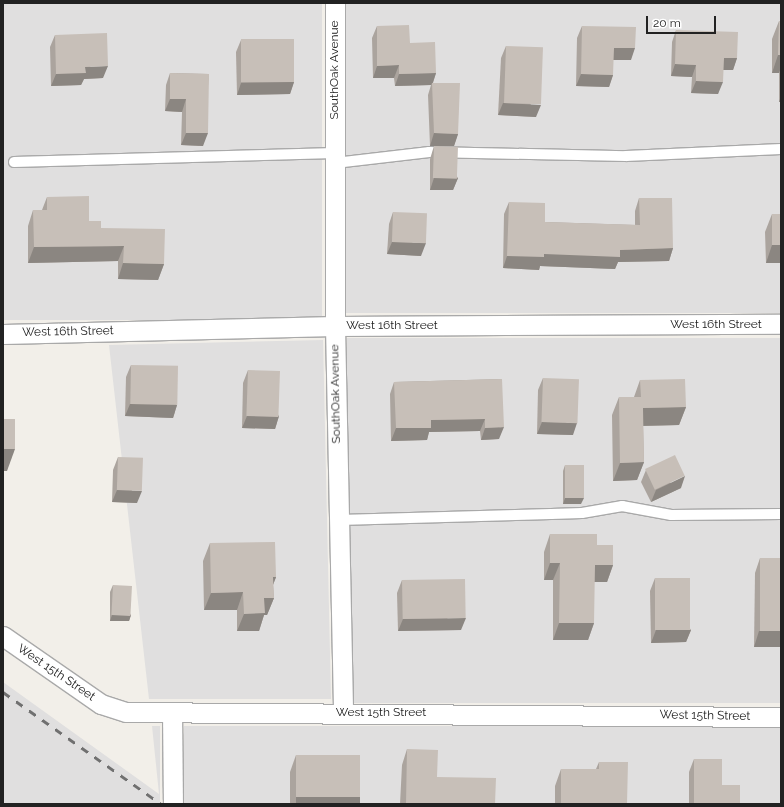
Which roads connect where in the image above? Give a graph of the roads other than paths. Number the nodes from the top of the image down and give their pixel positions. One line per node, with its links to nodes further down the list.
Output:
1 (334, 3): 3 (street, SouthOak Avenue)
2 (781, 149): 3 (lane)
3 (334, 158): 4 (lane); 6 (street, SouthOak Avenue)
4 (14, 162)
5 (781, 324): 6 (street, West 16th Street)
6 (334, 326): 7 (street, West 16th Street); 9 (street, SouthOak Avenue)
7 (3, 334)
8 (781, 514): 9 (lane)
9 (339, 520): 12 (street, SouthOak Avenue)
10 (3, 636): 11 (street, West 15th Street)
11 (172, 712): 12 (street, West 15th Street); 14 (street)
12 (343, 713): 13 (street, West 15th Street)
13 (781, 717)
14 (173, 804)

